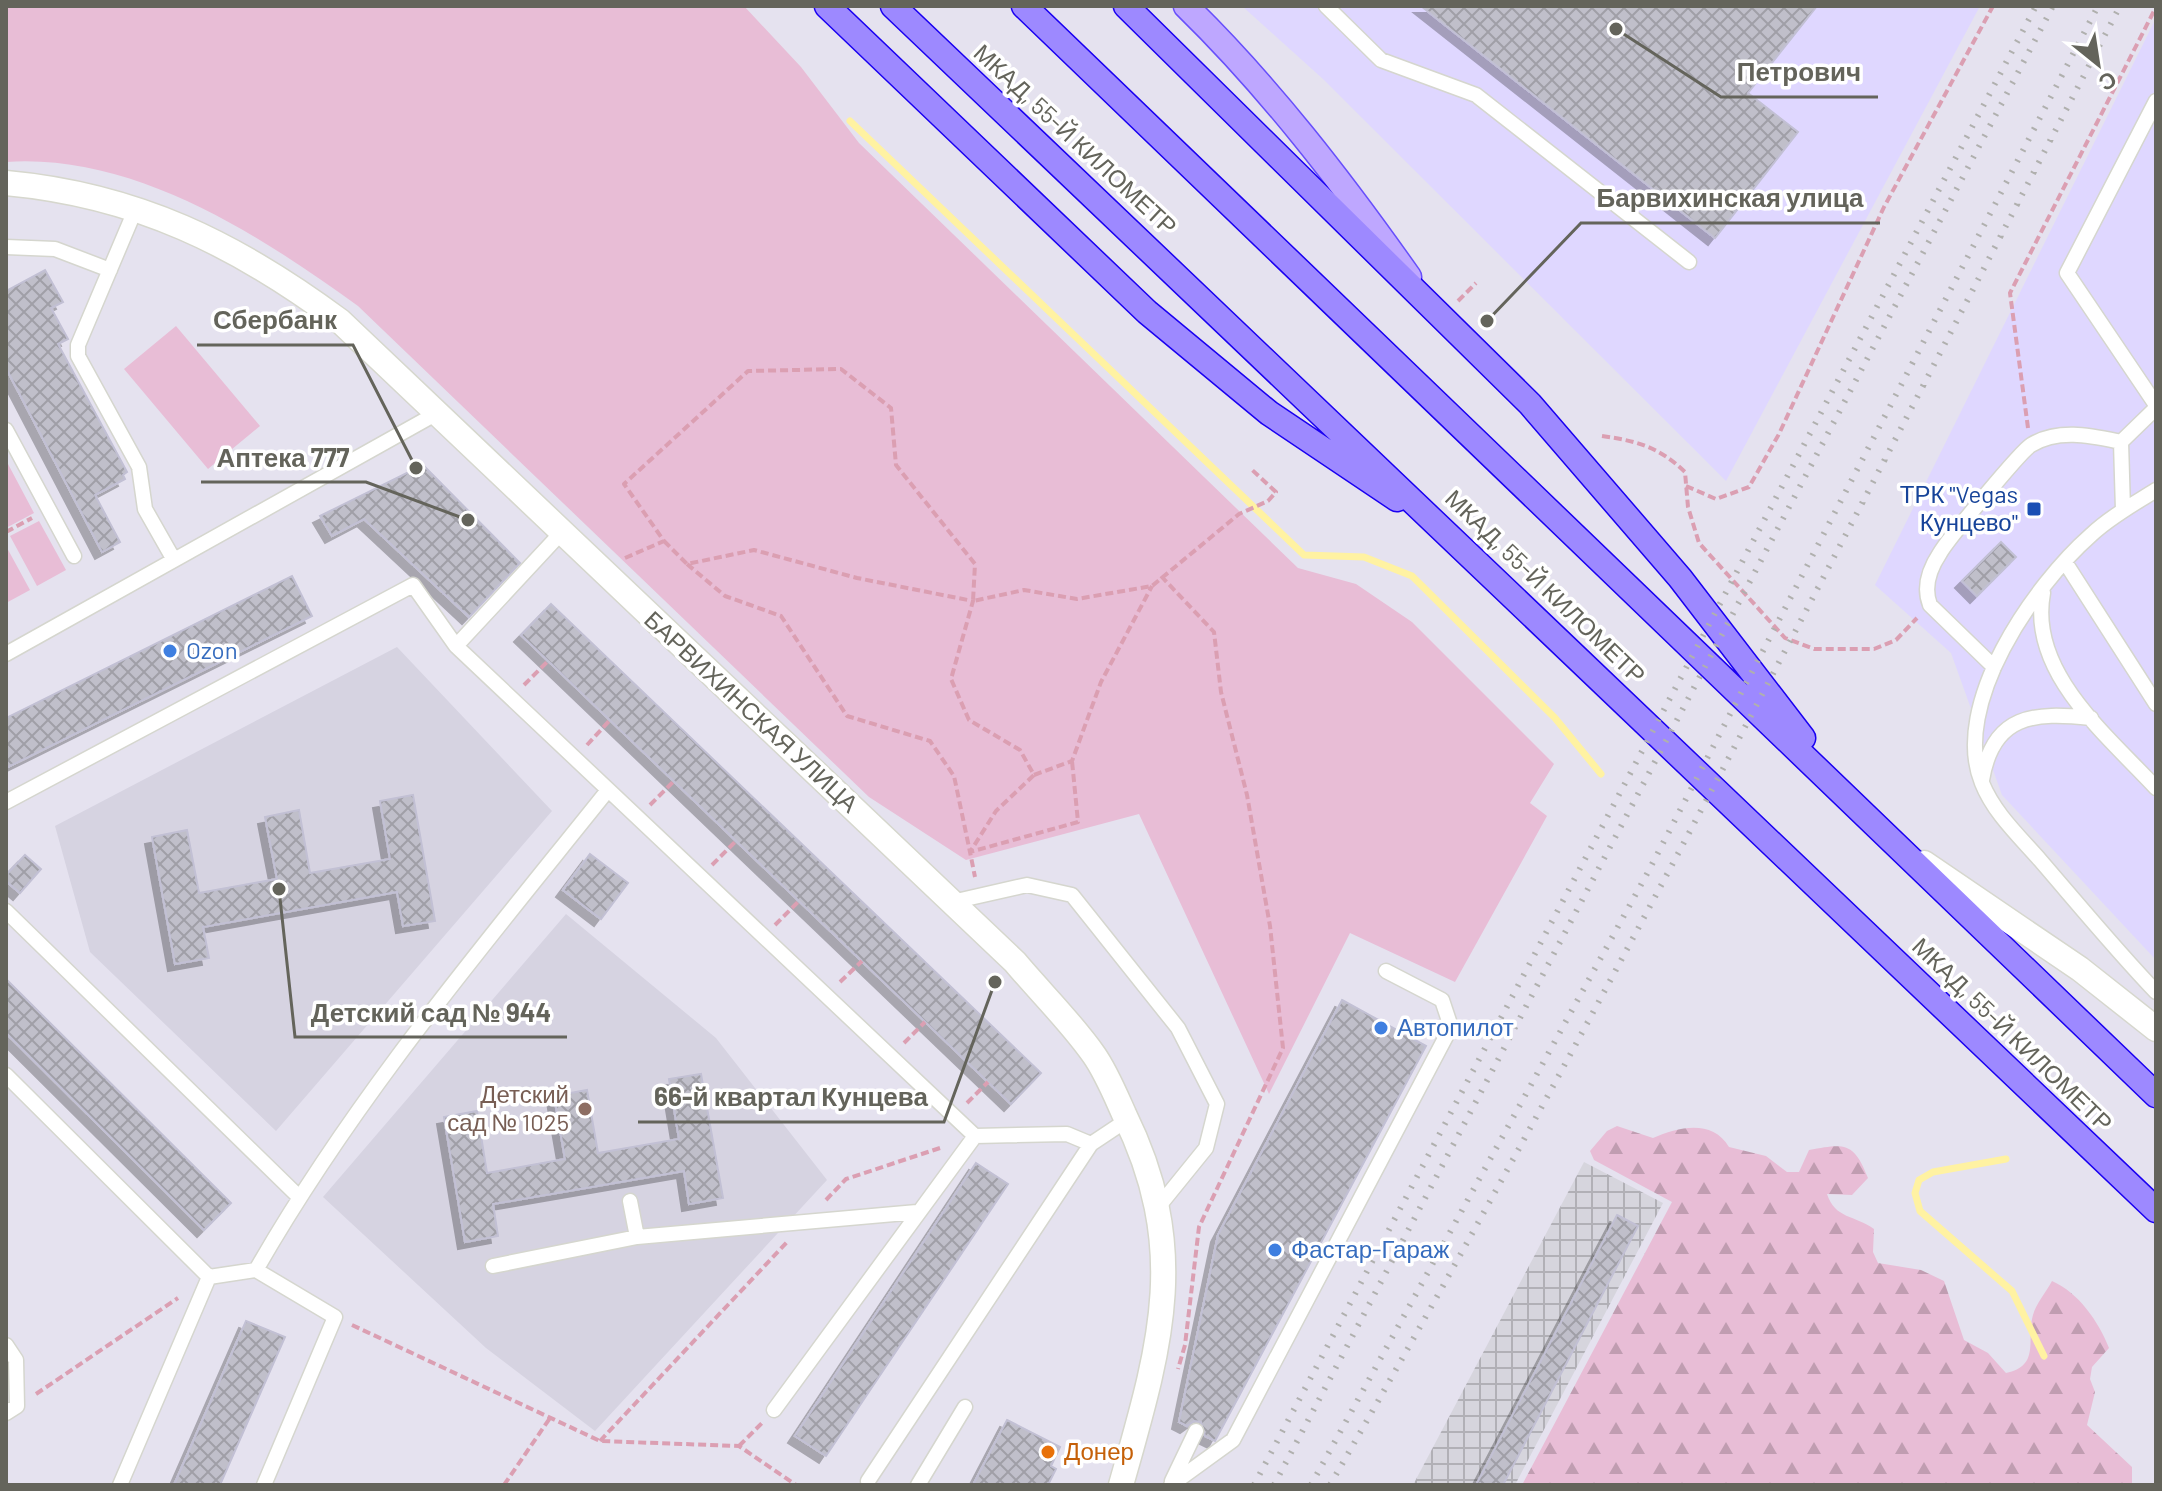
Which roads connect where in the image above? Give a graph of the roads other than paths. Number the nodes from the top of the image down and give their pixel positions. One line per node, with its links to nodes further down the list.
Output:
1 (827, 6): 21 (highway)
2 (893, 6): 21 (highway, МКАД, 55-Й КИЛОМЕТР)
3 (1024, 6): 34 (highway)
4 (1126, 6): 13 (highway)
5 (1186, 6): 13 (main road)
6 (1326, 6): 11 (lane)
7 (2156, 101): 14 (lane)
8 (6, 183): 9 (street, БАРВИХИНСКАЯ УЛИЦА)
9 (136, 208): 12 (lane); 15 (street, БАРВИХИНСКАЯ УЛИЦА)
10 (6, 247): 12 (lane)
11 (1689, 262)
12 (110, 270): 23 (lane)
13 (1422, 295): 34 (highway)
14 (2156, 406): 17 (lane)
15 (439, 412): 20 (street, БАРВИХИНСКАЯ УЛИЦА); 23 (lane)
16 (6, 430): 22 (lane)
17 (2121, 442): 19 (lane); 28 (lane)
18 (2156, 490): 19 (lane)
19 (2123, 510): 24 (lane)
20 (561, 533): 26 (lane); 37 (street, БАРВИХИНСКАЯ УЛИЦА)
21 (1455, 538): 50 (highway, МКАД, 55-Й КИЛОМЕТР)
22 (74, 556)
23 (174, 560): 27 (lane)
24 (2065, 562): 25 (lane); 29 (lane)
25 (2044, 589): 28 (lane); 30 (lane)
26 (456, 646): 33 (lane); 35 (lane)
27 (6, 654)
28 (1994, 667): 31 (lane)
29 (2156, 704)
30 (2091, 718): 31 (lane); 32 (lane)
31 (1981, 783): 40 (lane)
32 (2156, 788)
33 (608, 790): 45 (lane); 47 (lane)
34 (1850, 800): 36 (highway)
35 (6, 802)
36 (1897, 845): 41 (street); 43 (highway)
37 (952, 902): 44 (street, БАРВИХИНСКАЯ УЛИЦА); 49 (lane)
38 (6, 911): 47 (lane)
39 (1386, 971): 66 (lane)
40 (2156, 992)
41 (2156, 1029)
42 (6, 1075): 55 (lane)
43 (2156, 1095)
44 (1127, 1120): 46 (lane); 49 (street, БАРВИХИНСКАЯ УЛИЦА)
45 (975, 1136): 46 (lane); 51 (lane)
46 (1091, 1144): 61 (lane)
47 (298, 1196): 54 (lane)
48 (630, 1201): 52 (lane)
49 (1159, 1206): 65 (street, БАРВИХИНСКАЯ УЛИЦА)
50 (2156, 1210)
51 (917, 1212): 52 (lane); 59 (lane)
52 (637, 1237): 53 (lane)
53 (493, 1266)
54 (256, 1270): 55 (lane); 63 (lane)
55 (209, 1277): 62 (lane)
56 (6, 1345): 58 (lane)
57 (965, 1407): 64 (lane)
58 (12, 1410)
59 (774, 1410)
60 (1196, 1431): 66 (lane)
61 (868, 1481)
62 (120, 1485)
63 (264, 1485)
64 (918, 1485)
65 (1121, 1485)
66 (1170, 1485)

